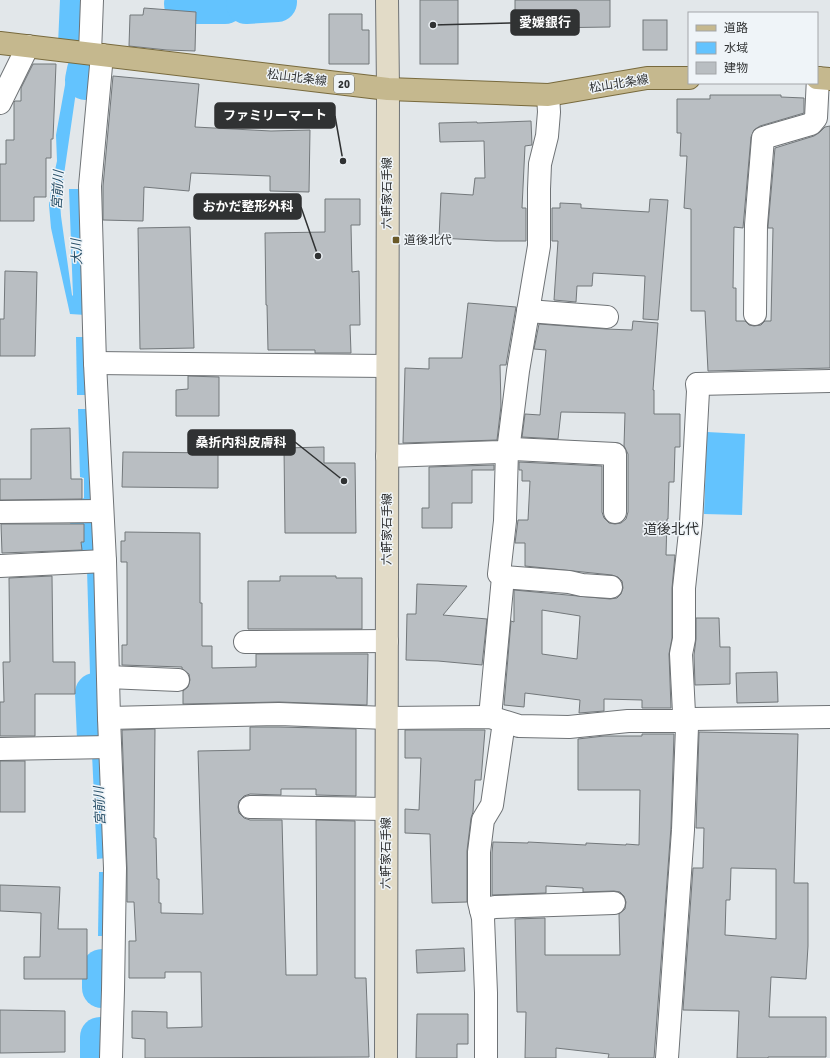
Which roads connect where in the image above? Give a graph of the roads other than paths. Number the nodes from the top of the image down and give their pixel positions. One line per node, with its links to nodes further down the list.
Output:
1 (92, 0): 5 (street)
2 (387, 0): 10 (main road, 六軒家石手線)
3 (0, 43): 4 (main road, 松山北条線 / 20)
4 (28, 46): 5 (main road, 松山北条線 / 20); 12 (street)
5 (96, 54): 10 (main road, 松山北条線 / 20); 16 (street)
6 (688, 78): 11 (main road, 松山北条線 / 20)
7 (818, 78): 8 (main road)
8 (830, 79)
9 (817, 84): 14 (street)
10 (388, 89): 11 (main road, 松山北条線 / 20); 17 (main road, 六軒家石手線)
11 (548, 95): 13 (street)
12 (0, 103)
13 (528, 311): 15 (street); 19 (street)
14 (755, 314)
15 (607, 317)
16 (95, 363): 17 (street); 21 (street)
17 (387, 366): 20 (main road, 六軒家石手線)
18 (830, 381): 36 (street)
19 (507, 451): 20 (street); 23 (street); 26 (street)
20 (387, 456): 28 (main road, 六軒家石手線)
21 (102, 511): 22 (street); 24 (street)
22 (0, 512)
23 (615, 512)
24 (105, 561): 25 (street); 30 (street)
25 (0, 566)
26 (503, 577): 27 (street); 35 (street)
27 (611, 587)
28 (387, 641): 29 (street); 34 (main road, 六軒家石手線)
29 (245, 642)
30 (108, 677): 31 (street); 33 (street)
31 (178, 680)
32 (830, 717): 36 (street)
33 (109, 718): 34 (street); 37 (street)
34 (387, 718): 35 (street); 40 (main road, 六軒家石手線)
35 (497, 719): 36 (street); 42 (street)
36 (685, 720): 46 (street)
37 (110, 747): 38 (street); 43 (street)
38 (0, 748)
39 (250, 807): 40 (street)
40 (386, 808): 44 (main road, 六軒家石手線)
41 (614, 903): 42 (street)
42 (481, 910): 45 (street)
43 (111, 1058)
44 (386, 1058)
45 (486, 1058)
46 (668, 1058)

